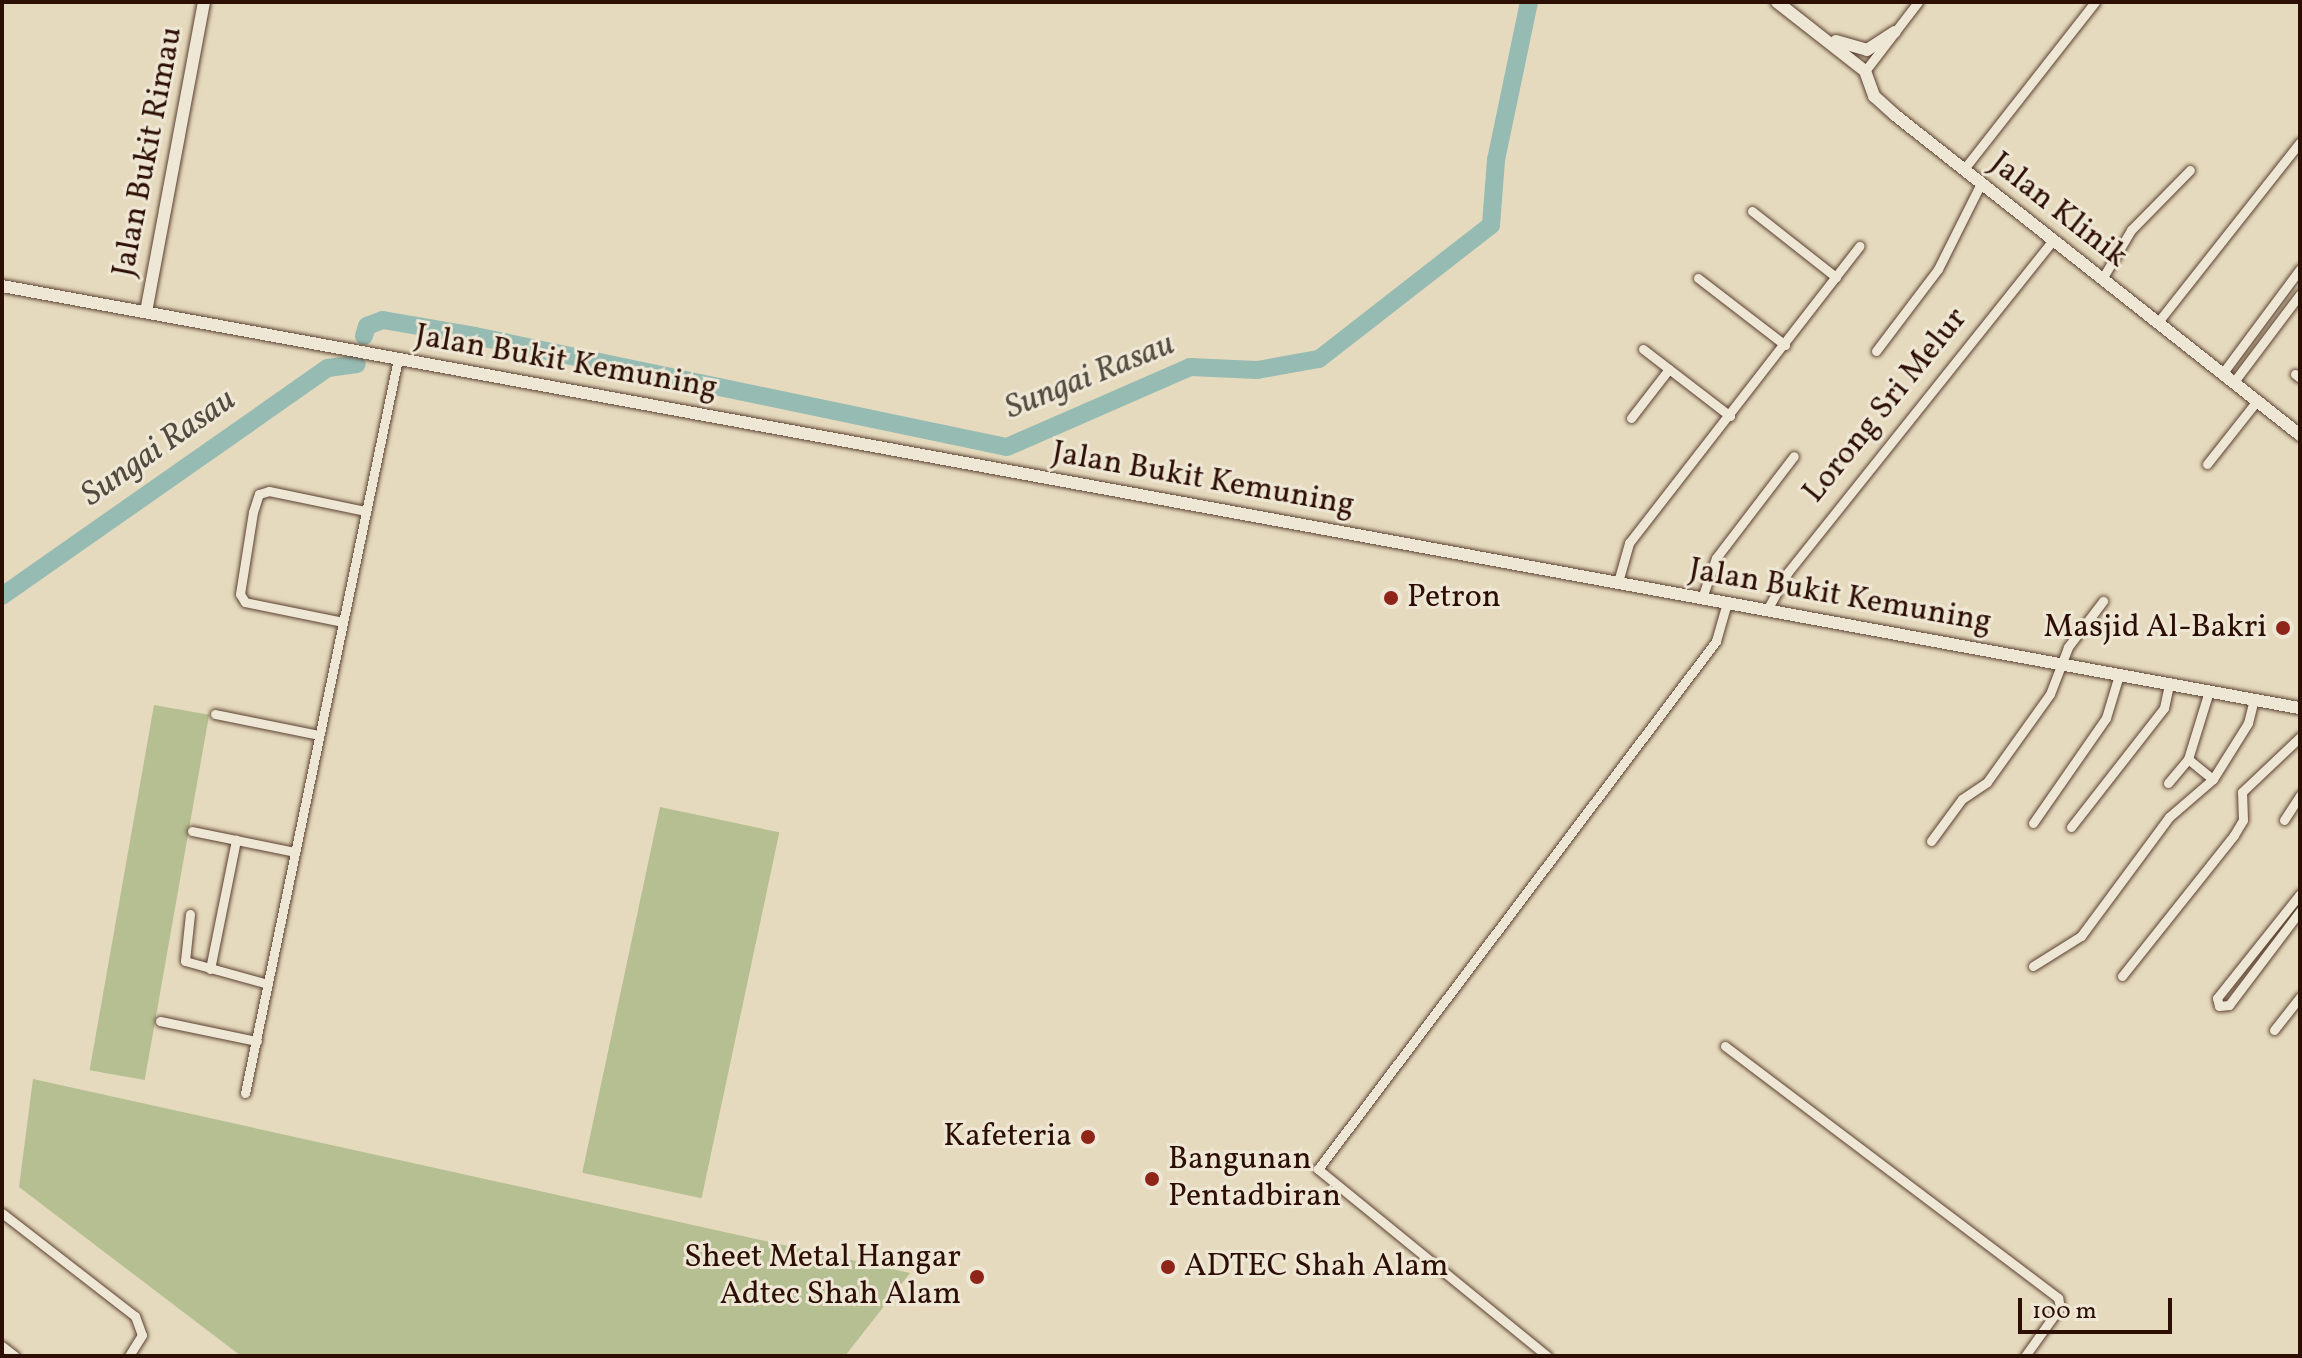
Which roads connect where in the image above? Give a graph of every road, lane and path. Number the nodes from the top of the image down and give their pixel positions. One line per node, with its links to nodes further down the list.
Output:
1 (204, 2): 21 (main road, Jalan Bukit Rimau)
2 (1777, 2): 5 (main road)
3 (1918, 2): 6 (street)
4 (2095, 2): 9 (street)
5 (1802, 22): 6 (main road); 7 (main road)
6 (1895, 32): 7 (street)
7 (1865, 71): 9 (main road, Jalan Klinik)
8 (2300, 142): 22 (street)
9 (1964, 169): 11 (main road, Jalan Klinik)
10 (2190, 170): 18 (street)
11 (1981, 183): 13 (main road, Jalan Klinik); 25 (street)
12 (1752, 211): 16 (street)
13 (2053, 240): 18 (main road, Jalan Klinik); 41 (street, Lorong Sri Melur)
14 (1859, 246): 16 (street)
15 (2300, 269): 28 (street)
16 (1836, 277): 23 (street)
17 (1698, 278): 23 (street)
18 (2102, 279): 22 (main road, Jalan Klinik)
19 (2, 286): 21 (main road, Jalan Bukit Kemuning)
20 (2300, 294): 29 (street)
21 (146, 312): 26 (main road, Jalan Bukit Kemuning)
22 (2158, 322): 28 (main road, Jalan Klinik)
23 (1785, 345): 31 (street)
24 (1643, 349): 27 (street)
25 (1876, 351)
26 (398, 359): 36 (street); 37 (main road, Jalan Bukit Kemuning)
27 (1669, 369): 31 (street); 32 (street)
28 (2222, 374): 29 (main road, Jalan Klinik)
29 (2233, 383): 30 (main road, Jalan Klinik)
30 (2256, 402): 33 (main road, Jalan Klinik); 35 (street)
31 (1730, 416): 37 (street)
32 (1631, 418)
33 (2298, 429)
34 (1794, 456): 38 (street)
35 (2207, 464)
36 (366, 511): 42 (street); 42 (street)
37 (1618, 582): 38 (main road, Jalan Bukit Kemuning)
38 (1702, 598): 40 (main road, Jalan Bukit Kemuning)
39 (2103, 601): 43 (street)
40 (1727, 603): 41 (main road, Jalan Bukit Kemuning); 81 (street)
41 (1767, 610): 43 (main road, Jalan Bukit Kemuning)
42 (343, 622): 50 (street)
43 (2060, 664): 44 (main road, Jalan Bukit Kemuning); 61 (street)
44 (2119, 675): 45 (main road, Jalan Bukit Kemuning); 57 (street)
45 (2169, 684): 46 (main road, Jalan Bukit Kemuning); 58 (street)
46 (2209, 691): 47 (main road, Jalan Bukit Kemuning); 52 (street)
47 (2254, 699): 48 (main road, Jalan Bukit Kemuning); 53 (street)
48 (2300, 708)
49 (215, 714): 50 (street)
50 (319, 735): 62 (street)
51 (2300, 737): 69 (street)
52 (2188, 759): 53 (street); 54 (street)
53 (2213, 779): 67 (street)
54 (2168, 783)
55 (2300, 795): 56 (street)
56 (2284, 820)
57 (2033, 823)
58 (2071, 827)
59 (192, 831): 60 (street)
60 (236, 840): 62 (street); 68 (street)
61 (1931, 841)
62 (295, 852): 70 (street)
63 (2300, 894): 66 (street)
64 (2300, 911): 66 (street)
65 (190, 914): 68 (street)
66 (2262, 951): 66 (street)
67 (2033, 966)
68 (210, 969): 70 (street)
69 (2122, 976)
70 (268, 984): 74 (street)
71 (2300, 997): 73 (street)
72 (160, 1021): 74 (street)
73 (2274, 1030)
74 (257, 1041): 76 (street)
75 (1725, 1046): 82 (street)
76 (245, 1093)
77 (2, 1213): 80 (street)
78 (2, 1346): 79 (street)
79 (15, 1356)
80 (129, 1356)
81 (1547, 1356)
82 (2025, 1356)

